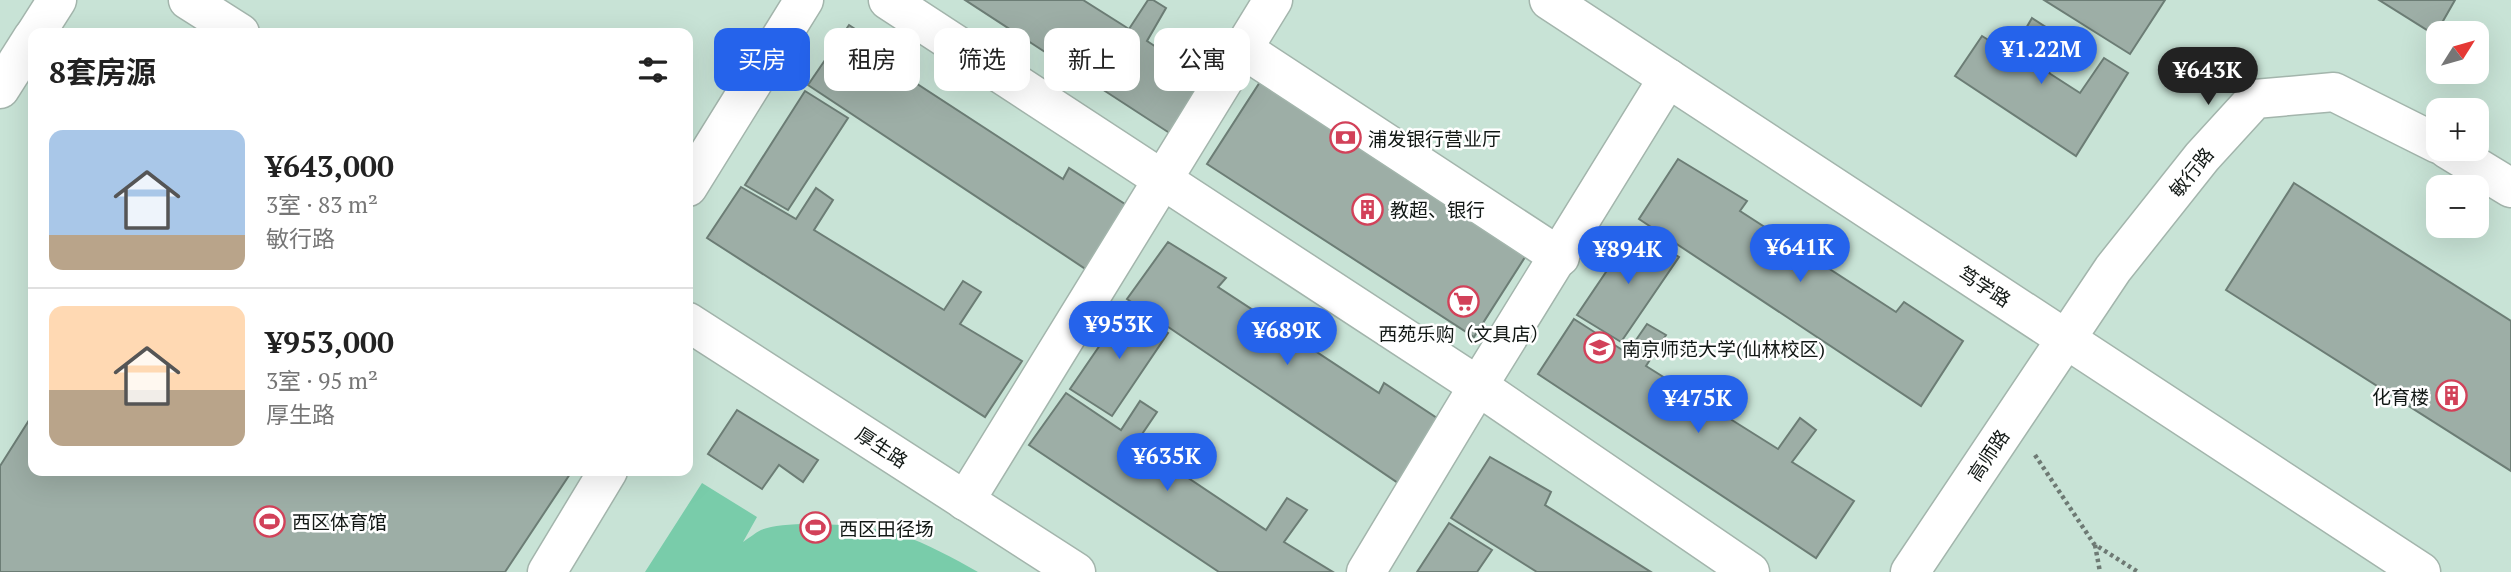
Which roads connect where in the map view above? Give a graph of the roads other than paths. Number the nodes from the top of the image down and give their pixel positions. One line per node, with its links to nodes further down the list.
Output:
1 (57, 0): 7 (street)
2 (188, 0): 8 (street)
3 (804, 0): 18 (street)
4 (888, 0): 17 (street)
5 (1273, 0): 9 (street)
6 (1549, 0): 12 (street, 笃学路)
7 (39, 28)
8 (232, 28)
9 (1250, 38)
10 (28, 46): 13 (street)
11 (1250, 54): 20 (street)
12 (1668, 78): 20 (street); 22 (street, 笃学路)
13 (0, 89)
14 (1217, 91): 17 (street)
15 (2426, 138): 22 (street, 敏行路)
16 (2467, 161): 19 (street)
17 (1163, 178): 23 (street); 25 (street)
18 (693, 179)
19 (2511, 188)
20 (1560, 257): 23 (street)
21 (693, 331): 25 (street, 厚生路)
22 (2066, 338): 30 (street, 高师路); 31 (street, 笃学路)
23 (1478, 386): 28 (street); 29 (street)
24 (605, 476): 26 (street)
25 (965, 501): 27 (street, 厚生路)
26 (547, 572)
27 (1076, 572)
28 (1366, 572)
29 (1750, 572)
30 (1910, 572)
31 (2421, 572)

